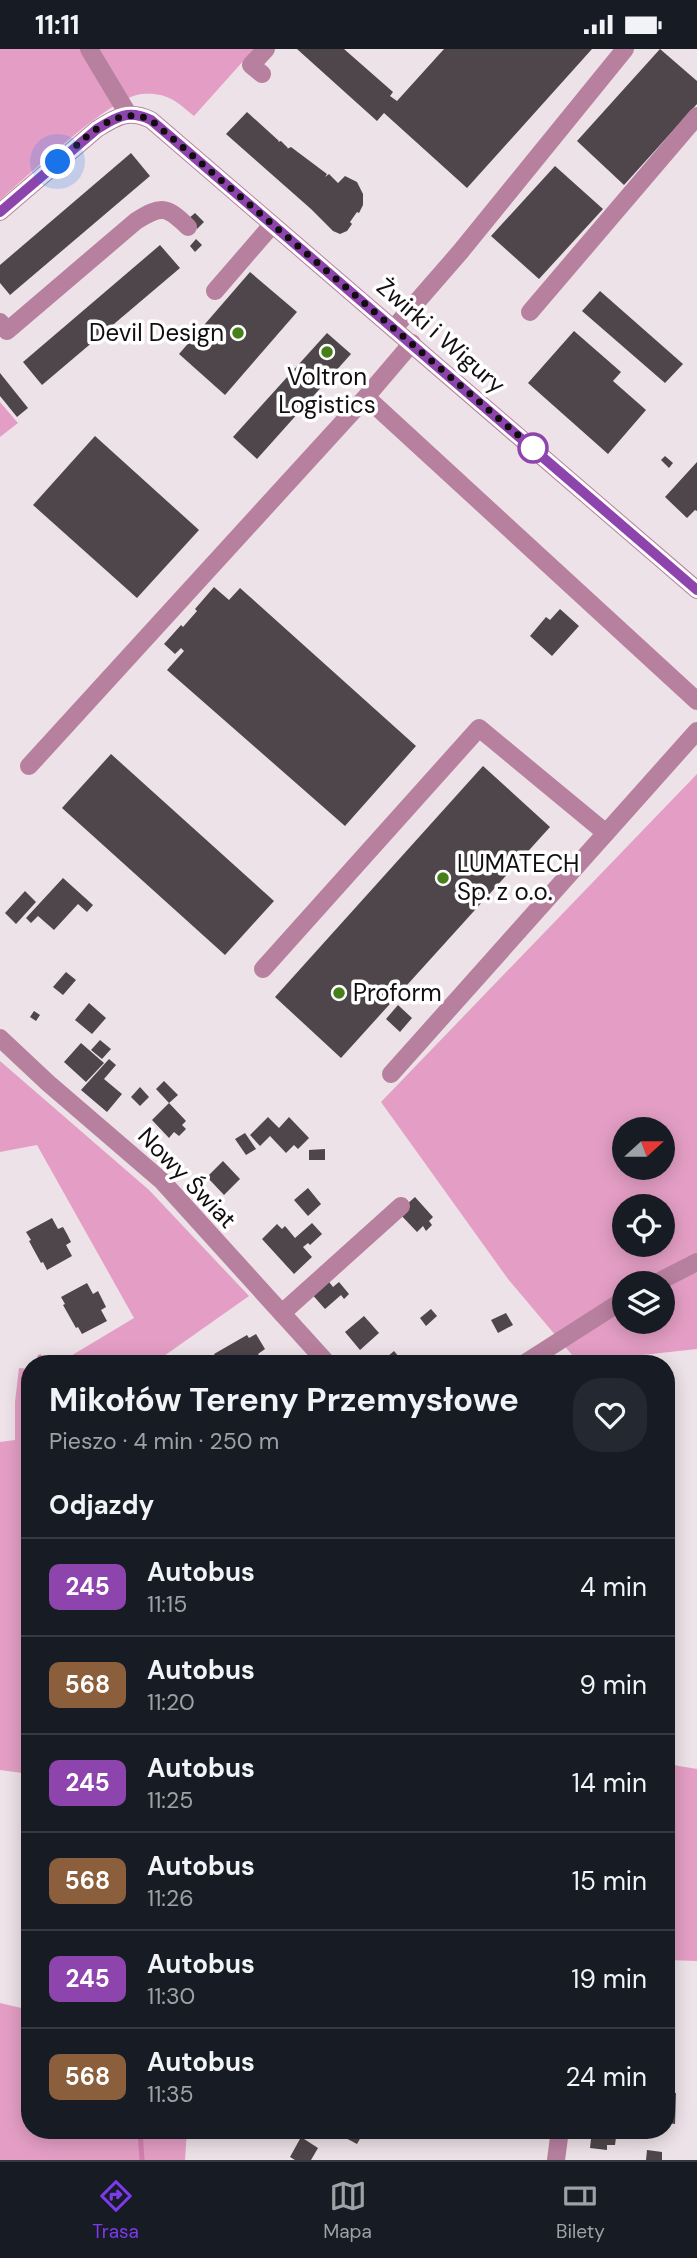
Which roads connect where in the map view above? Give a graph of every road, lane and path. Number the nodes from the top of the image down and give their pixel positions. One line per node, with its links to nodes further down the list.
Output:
1 (89, 49): 5 (street)
2 (266, 49): 4 (street)
3 (625, 49): 13 (street)
4 (262, 73)
5 (128, 114): 7 (street); 8 (street, Żwirki i Wigury)
6 (697, 116): 11 (street)
7 (0, 212)
8 (272, 225): 10 (street); 13 (street, Żwirki i Wigury)
9 (188, 226): 12 (street)
10 (215, 291)
11 (530, 313)
12 (0, 322)
13 (394, 328): 14 (street, Żwirki i Wigury)
14 (412, 343): 15 (street); 16 (street, Żwirki i Wigury)
15 (366, 397): 17 (street); 19 (street)
16 (697, 590)
17 (697, 701)
18 (697, 731): 20 (street)
19 (29, 766)
20 (606, 833): 21 (street); 23 (street)
21 (263, 969)
22 (0, 1038): 28 (street, Nowy Świat)
23 (391, 1074)
24 (401, 1206): 28 (street)
25 (697, 1262): 26 (street)
26 (675, 1273)
27 (612, 1307): 30 (street)
28 (282, 1313): 29 (street, Nowy Świat)
29 (320, 1355)
30 (538, 1355)
31 (558, 2139): 32 (street)
32 (555, 2160)

